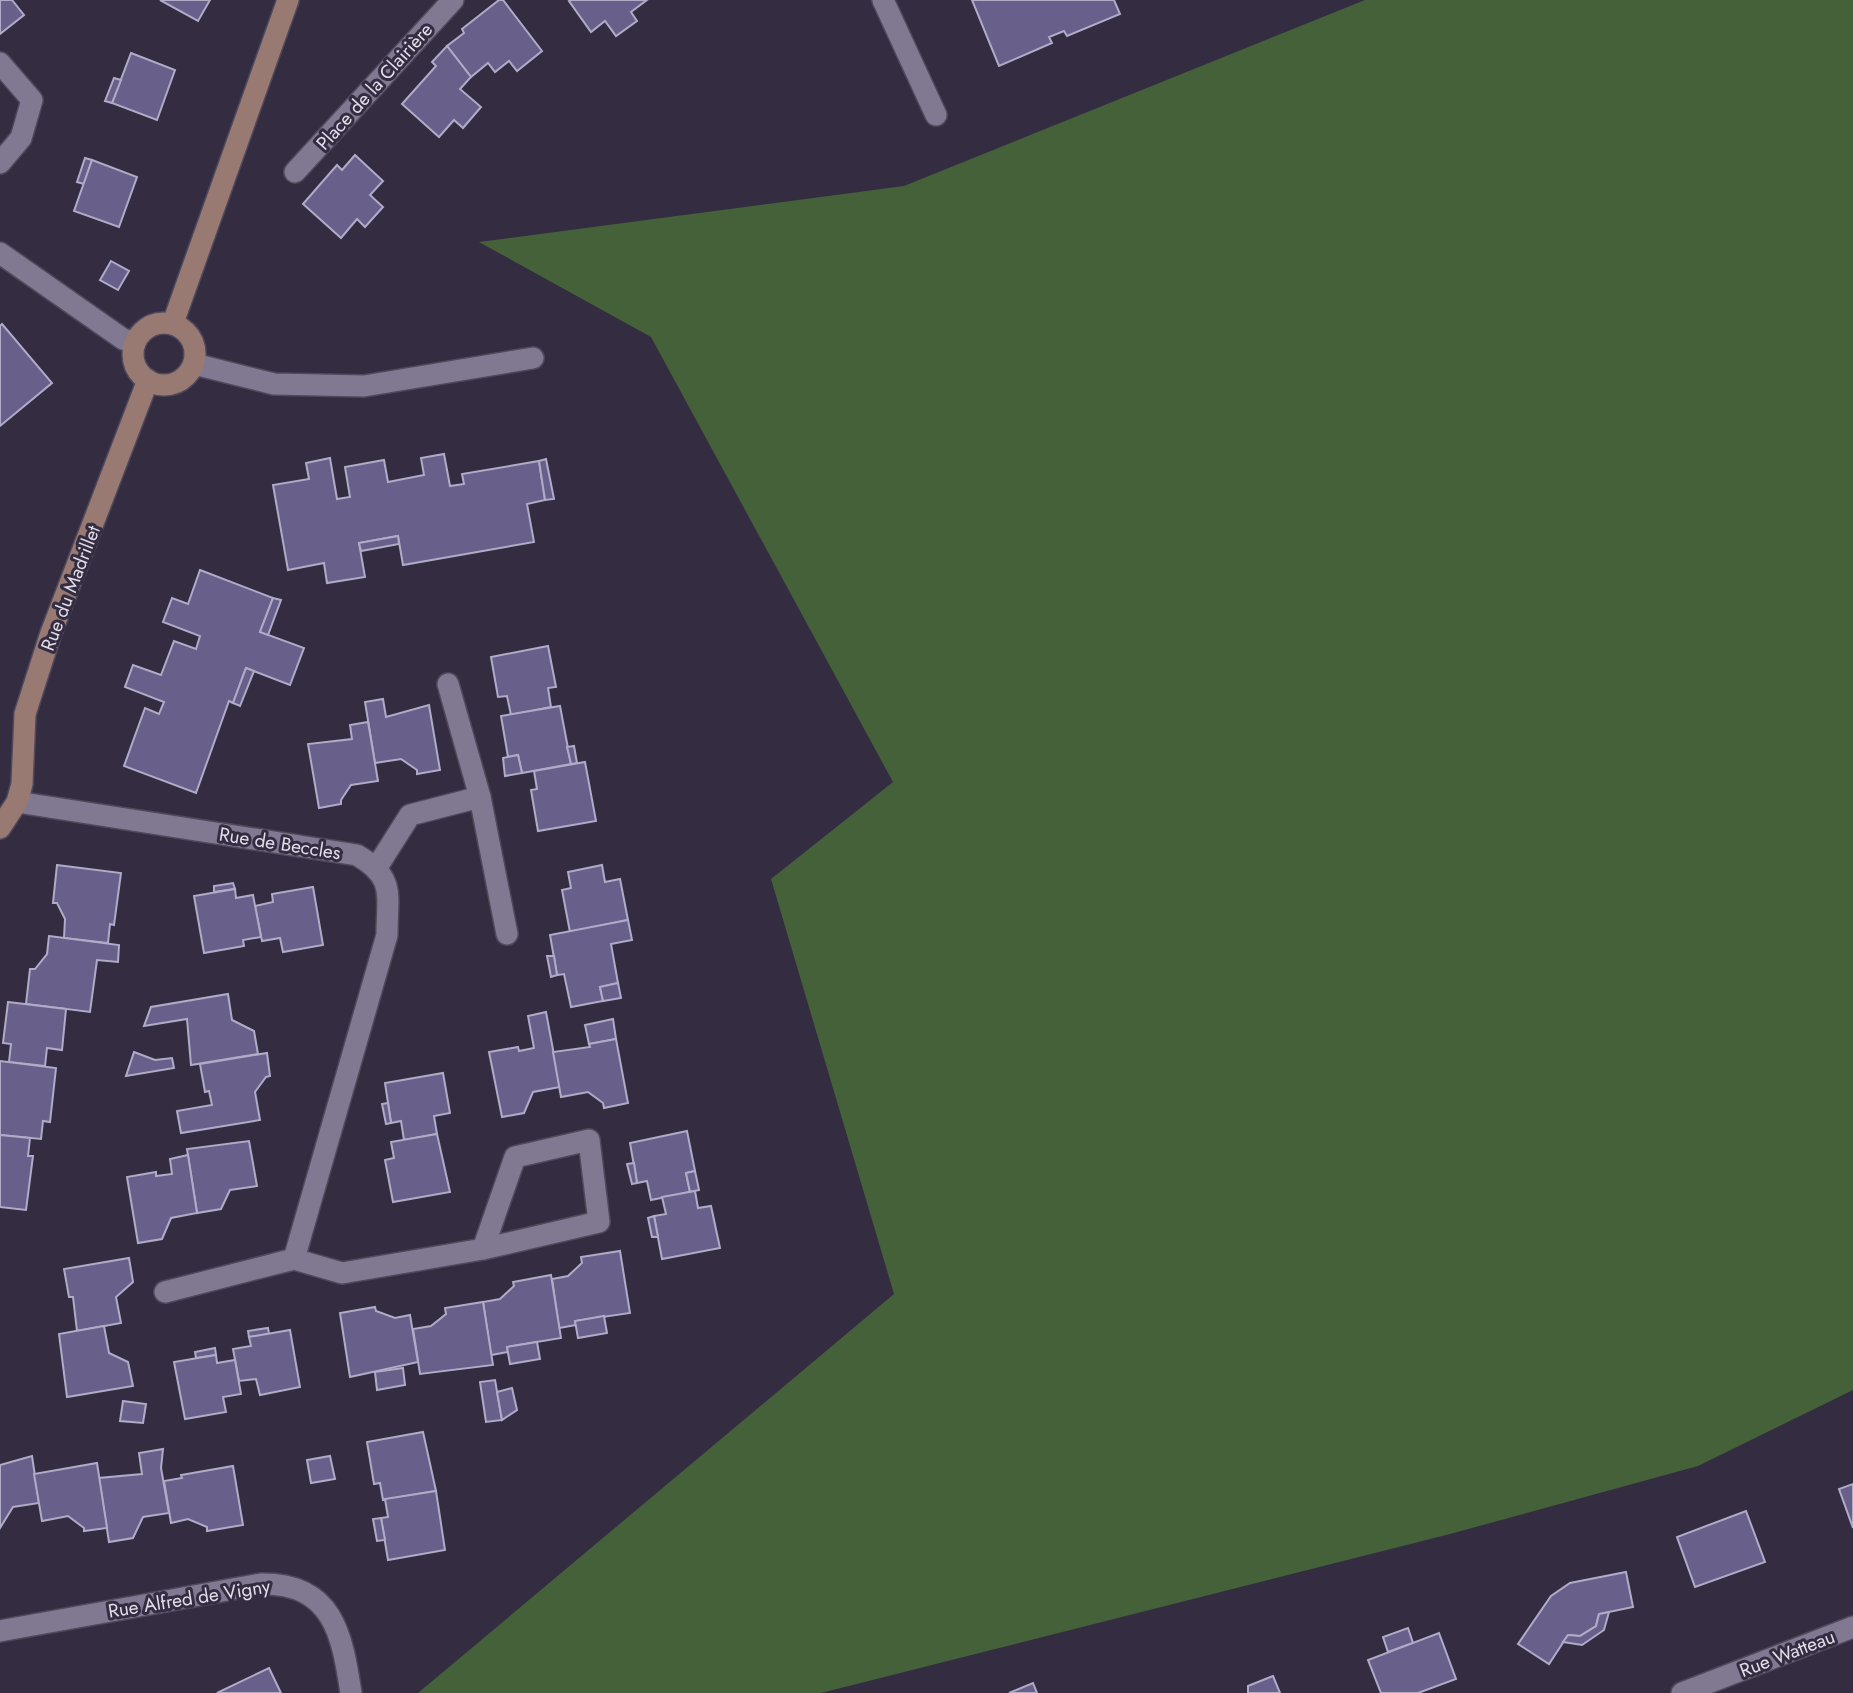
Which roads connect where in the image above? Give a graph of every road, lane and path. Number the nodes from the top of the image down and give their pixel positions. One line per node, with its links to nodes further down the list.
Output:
1 (288, 0): 9 (street)
2 (453, 0): 7 (street, Place de la Clairière)
3 (883, 0): 5 (street)
4 (0, 63): 6 (street)
5 (936, 115)
6 (0, 163)
7 (295, 172)
8 (0, 253): 10 (street)
9 (173, 323): 10 (street); 12 (street)
10 (135, 343): 13 (street)
11 (533, 358): 12 (street)
12 (194, 365): 13 (street)
13 (148, 380): 16 (street, Rue du Madrillet)
14 (448, 684): 15 (street)
15 (480, 797): 18 (street); 19 (street)
16 (17, 802): 17 (street); 18 (street, Rue de Beccles)
17 (0, 828)
18 (377, 867): 21 (street)
19 (507, 934)
20 (483, 1249): 20 (street); 21 (street)
21 (294, 1259): 22 (street)
22 (165, 1292)
23 (1853, 1627): 26 (street, Rue Watteau)
24 (0, 1631): 25 (street, Rue Alfred de Vigny)
25 (351, 1693)
26 (1682, 1693)

